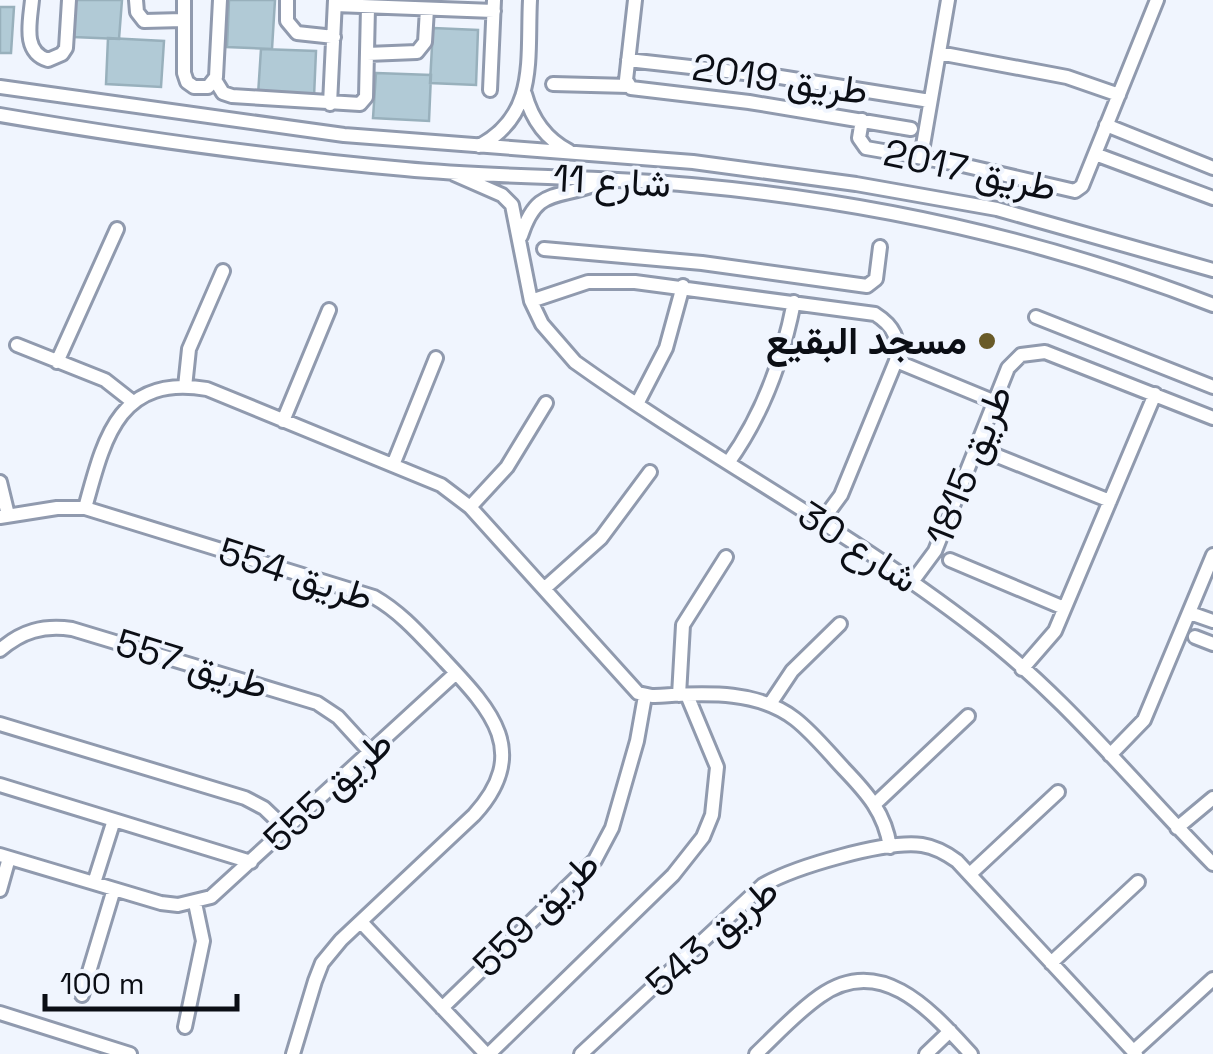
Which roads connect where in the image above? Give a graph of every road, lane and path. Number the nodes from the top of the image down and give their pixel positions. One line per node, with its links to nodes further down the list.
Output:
1 (32, 0): 2 (street)
2 (69, 0)
3 (136, 0): 15 (street)
4 (184, 0): 15 (street)
5 (220, 0): 20 (street)
6 (287, 0): 16 (street)
7 (530, 0): 25 (street)
8 (636, 0): 19 (street)
9 (948, 0): 17 (street)
10 (1157, 0): 26 (street, طريق 2017)
11 (335, 3): 12 (street); 16 (street)
12 (368, 6): 14 (street); 18 (street)
13 (494, 6): 14 (street); 24 (street)
14 (427, 9): 18 (street)
15 (183, 20): 20 (street)
16 (334, 37): 28 (street)
17 (939, 52): 26 (street); 27 (street)
18 (367, 54): 28 (street)
19 (628, 60): 21 (street); 27 (street, طريق 2019)
20 (215, 80): 28 (street)
21 (628, 81): 22 (street, طريق 2017); 30 (street, طريق 2017)
22 (553, 84)
23 (0, 87): 34 (street, شارع 11)
24 (490, 90)
25 (525, 94): 34 (street); 36 (street)
26 (1119, 94): 31 (street, طريق 2017)
27 (930, 101): 38 (street)
28 (330, 104)
29 (0, 115): 41 (street, شارع 11)
30 (862, 120): 32 (street, طريق 2017); 38 (street, طريق 2017)
31 (1106, 125): 33 (street); 37 (street, طريق 2017)
32 (911, 129)
33 (1152, 144): 39 (street); 40 (street)
34 (480, 146): 36 (street, شارع 11)
35 (1213, 149): 39 (street)
36 (571, 152): 49 (street, شارع 11)
37 (1094, 154): 38 (street, طريق 2017); 40 (street)
38 (921, 157)
39 (1210, 166)
40 (1143, 169): 43 (street)
41 (452, 173): 42 (street, شارع 11); 45 (street, شارع 30)
42 (603, 181): 45 (street); 56 (street, شارع 11)
43 (1213, 198)
44 (117, 230): 64 (street)
45 (520, 238): 54 (street, شارع 30)
46 (880, 247): 52 (street)
47 (544, 248): 48 (street)
48 (636, 256): 51 (street); 52 (street)
49 (1213, 270)
50 (223, 271): 67 (street)
51 (635, 282): 53 (street); 54 (street)
52 (834, 282): 57 (street)
53 (682, 286): 55 (street); 72 (street)
54 (531, 301): 72 (street, شارع 30)
55 (794, 302): 57 (street); 77 (street)
56 (1213, 304)
57 (828, 306): 63 (street)
58 (328, 310): 75 (street)
59 (1036, 317): 60 (street)
60 (1098, 342): 65 (street); 66 (street)
61 (16, 346): 64 (street)
62 (436, 358): 78 (street)
63 (896, 361): 69 (street); 85 (street)
64 (57, 362): 70 (street)
65 (1086, 366): 68 (street, طريق 1815); 69 (street, طريق 1815)
66 (1208, 385): 73 (street)
67 (185, 386): 70 (street); 75 (street)
68 (1155, 394): 73 (street, طريق 1815); 81 (street)
69 (994, 401): 76 (street, طريق 1815)
70 (132, 402): 83 (street)
71 (546, 403): 82 (street)
72 (637, 404): 77 (street, شارع 30)
73 (1194, 409): 74 (street, طريق 1815)
74 (1213, 418)
75 (283, 421): 78 (street)
76 (975, 448): 81 (street); 89 (street, طريق 1815)
77 (728, 463): 85 (street, شارع 30)
78 (393, 465): 82 (street)
79 (650, 472): 90 (street)
80 (0, 482): 84 (street)
81 (1110, 501): 91 (street)
82 (470, 507): 90 (street)
83 (84, 508): 84 (street, طريق 554); 99 (street, طريق 554)
84 (4, 516)
85 (821, 522): 89 (street, شارع 30)
86 (1213, 555): 92 (street)
87 (726, 557): 100 (street)
88 (950, 560): 91 (street)
89 (912, 582): 98 (street, شارع 30)
90 (544, 588): 101 (street)
91 (1064, 608): 98 (street)
92 (1190, 614): 93 (street); 106 (street)
93 (1213, 621)
94 (840, 624): 102 (street)
95 (1195, 637): 96 (street)
96 (1213, 644)
97 (0, 650): 105 (street, طريق 557)
98 (1022, 669): 106 (street, شارع 30)
99 (456, 673): 105 (street, طريق 555); 124 (street, طريق 554)
100 (683, 695): 101 (street); 102 (street); 135 (street)
101 (645, 696): 128 (street, طريق 559)
102 (770, 704): 110 (street)
103 (968, 716): 110 (street)
104 (0, 724): 113 (street)
105 (370, 752): 113 (street, طريق 555)
106 (1110, 755): 112 (street, شارع 30)
107 (0, 785): 111 (street)
108 (1058, 792): 118 (street)
109 (1213, 798): 112 (street)
110 (875, 804): 114 (street)
111 (114, 820): 116 (street); 120 (street)
112 (1178, 828): 117 (street, شارع 30)
113 (286, 830): 116 (street, طريق 555)
114 (890, 848): 118 (street, طريق 543); 136 (street, طريق 543)
115 (4, 856): 120 (street); 122 (street)
116 (251, 862): 123 (street, طريق 555)
117 (1213, 864)
118 (970, 874): 125 (street, طريق 543)
119 (1138, 882): 125 (street)
120 (94, 883): 121 (street)
121 (114, 889): 123 (street); 127 (street)
122 (0, 890)
123 (196, 904): 130 (street)
124 (361, 922): 128 (street); 134 (street, طريق 554)
125 (1051, 963): 132 (street, طريق 543)
126 (1213, 979): 132 (street, طريق 543)
127 (82, 995)
128 (442, 1008): 135 (street)
129 (0, 1013): 133 (street)
130 (184, 1027)
131 (950, 1031): 137 (street); 138 (street); 139 (street)
132 (1135, 1053)
133 (130, 1054)
134 (292, 1054)
135 (487, 1054)
136 (581, 1054)
137 (756, 1054)
138 (926, 1054)
139 (971, 1054)

